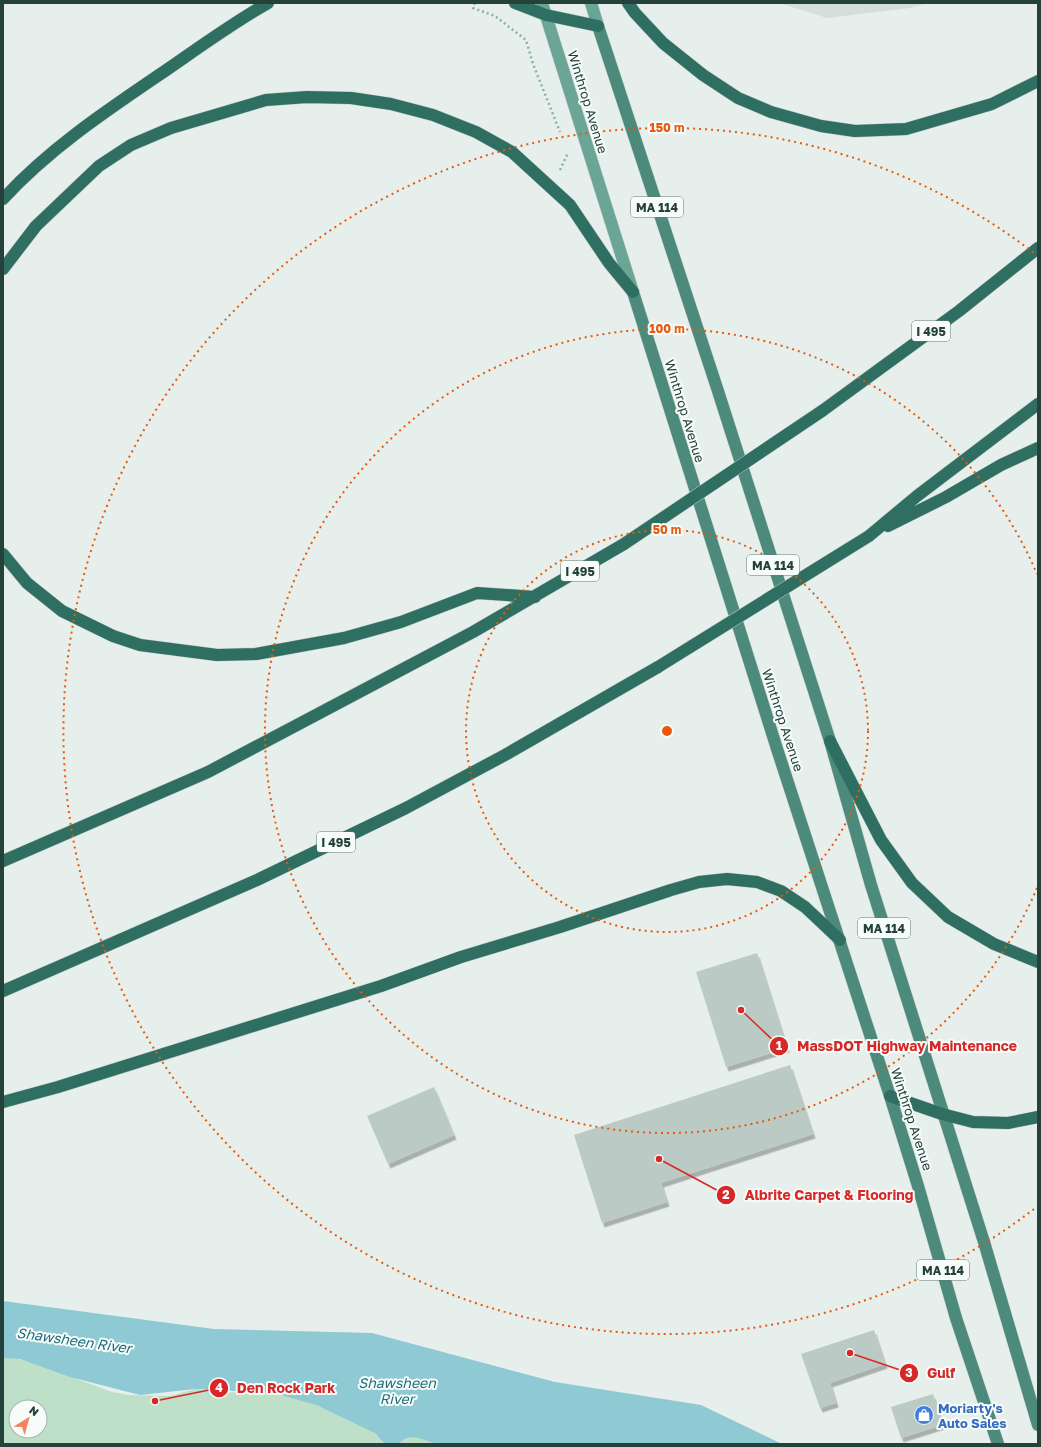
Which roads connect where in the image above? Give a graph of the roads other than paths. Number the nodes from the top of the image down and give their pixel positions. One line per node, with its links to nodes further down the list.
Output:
1 (268, 3): 8 (highway)
2 (515, 3): 5 (highway)
3 (591, 3): 6 (main road, MA 114)
4 (628, 3): 7 (highway)
5 (544, 9): 6 (highway); 11 (main road, Winthrop Avenue / MA 114)
6 (598, 26): 17 (highway, MA 114)
7 (1038, 81)
8 (3, 199)
9 (1038, 248): 16 (highway, I 495, bridge)
10 (3, 269): 11 (highway)
11 (633, 292): 19 (highway, Winthrop Avenue / MA 114)
12 (1038, 404): 14 (highway, I 495)
13 (1038, 448): 14 (highway)
14 (869, 536): 21 (highway, I 495, bridge)
15 (3, 554): 16 (highway)
16 (535, 597): 18 (highway, I 495)
17 (830, 740): 20 (highway); 24 (highway, MA 114)
18 (3, 861)
19 (840, 940): 22 (highway, Winthrop Avenue / MA 114); 23 (highway)
20 (1038, 962)
21 (3, 992)
22 (890, 1096): 24 (highway); 27 (highway, Winthrop Avenue / MA 114)
23 (3, 1102)
24 (942, 1114): 25 (highway); 26 (highway, MA 114)
25 (1038, 1117)
26 (1038, 1425)
27 (998, 1444)

